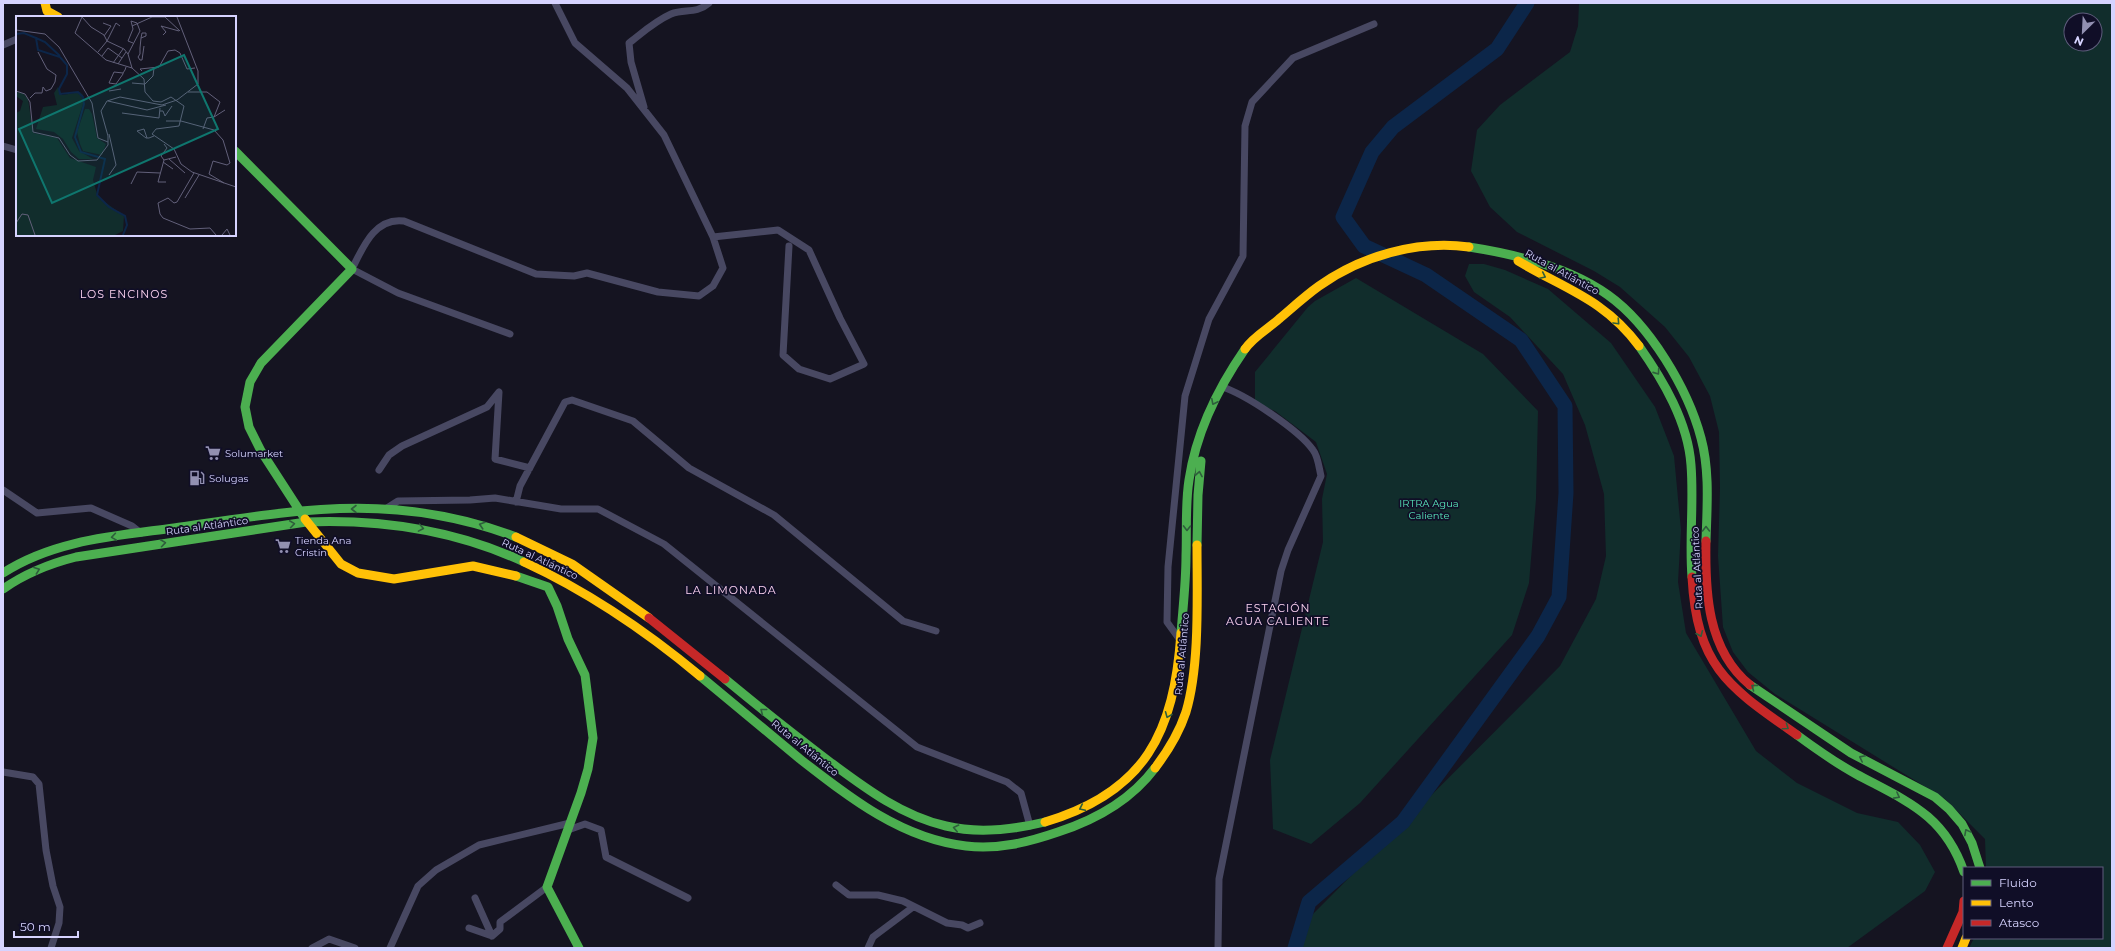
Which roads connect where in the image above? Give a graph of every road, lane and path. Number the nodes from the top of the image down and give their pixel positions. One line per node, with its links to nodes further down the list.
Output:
1 (555, 3): 8 (street)
2 (709, 3): 8 (street)
3 (44, 10): 4 (main road)
4 (56, 16)
5 (1374, 24): 29 (street)
6 (16, 39): 7 (street)
7 (3, 45)
8 (646, 112): 12 (street)
9 (3, 146): 10 (street)
10 (16, 150)
11 (236, 152): 15 (main road)
12 (713, 237): 13 (street); 15 (street)
13 (789, 246)
14 (1510, 255): 17 (main road, Ruta al Atlántico); 33 (main road, Ruta al Atlántico, one-way to 14); 34 (main road, Ruta al Atlántico, one-way to 34)
15 (352, 269): 16 (street); 23 (main road)
16 (510, 334)
17 (1225, 388): 24 (main road, Ruta al Atlántico, one-way to 17); 29 (main road, Ruta al Atlántico, one-way to 29); 50 (street)
18 (530, 468): 19 (street); 21 (street); 28 (street)
19 (379, 470)
20 (3, 490): 25 (street)
21 (516, 502): 22 (street); 31 (street)
22 (385, 508): 23 (main road, Ruta al Atlántico, one-way to 23); 31 (main road, Ruta al Atlántico, one-way to 22)
23 (298, 510): 24 (main road); 25 (main road, Ruta al Atlántico)
24 (308, 522): 27 (main road, Ruta al Atlántico, one-way to 24); 32 (main road)
25 (141, 533): 26 (main road, Ruta al Atlántico, one-way to 26)
26 (3, 573)
27 (3, 589)
28 (936, 632)
29 (1181, 642): 31 (main road, Ruta al Atlántico, one-way to 31)
30 (3, 772): 44 (street)
31 (1030, 826)
32 (569, 827): 36 (main road); 38 (street); 47 (street)
33 (1980, 867)
34 (1963, 870)
35 (836, 885): 40 (street)
36 (547, 887): 43 (street); 48 (main road)
37 (475, 898): 43 (street)
38 (688, 898)
39 (1963, 906): 51 (main road)
40 (913, 907): 41 (street); 49 (street)
41 (980, 923)
42 (469, 928): 43 (street)
43 (492, 936)
44 (51, 948)
45 (312, 948): 46 (street)
46 (355, 948)
47 (390, 948)
48 (579, 948)
49 (868, 948)
50 (1218, 948)
51 (1947, 948)

